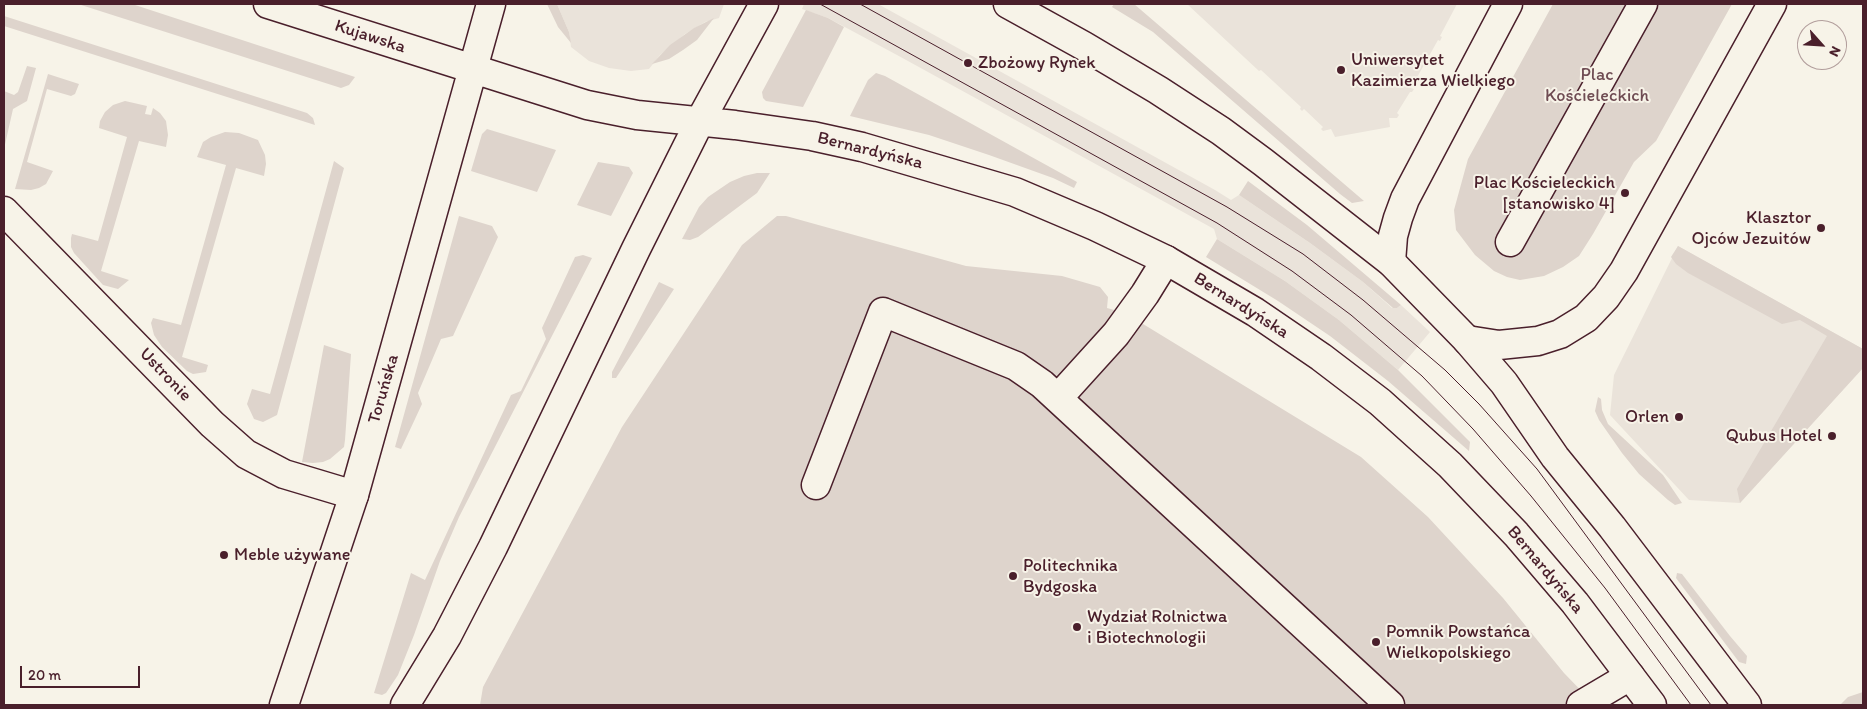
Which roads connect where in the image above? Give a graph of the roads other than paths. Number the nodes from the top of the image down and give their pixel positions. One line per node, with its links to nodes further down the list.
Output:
1 (268, 4): 8 (street, Kujawska)
2 (491, 4): 8 (street, Toruńska)
3 (764, 4): 9 (street)
4 (1008, 4): 13 (street)
5 (1508, 4): 13 (street)
6 (1643, 4): 11 (street)
7 (1772, 4): 14 (street)
8 (472, 70): 9 (street, Kujawska); 17 (street, Toruńska)
9 (700, 121): 12 (street, Bernardyńska); 20 (street)
10 (4, 211): 17 (street, Ustronie)
11 (1510, 242)
12 (1166, 260): 15 (street); 18 (street, Bernardyńska)
13 (1391, 262): 14 (street)
14 (1467, 340): 24 (street)
15 (1058, 398): 16 (street); 21 (street)
16 (816, 485)
17 (354, 495): 19 (street, Toruńska)
18 (1630, 676): 22 (street); 23 (street, Bernardyńska)
19 (284, 705)
20 (405, 705)
21 (1390, 705)
22 (1581, 705)
23 (1652, 705)
24 (1748, 705)

